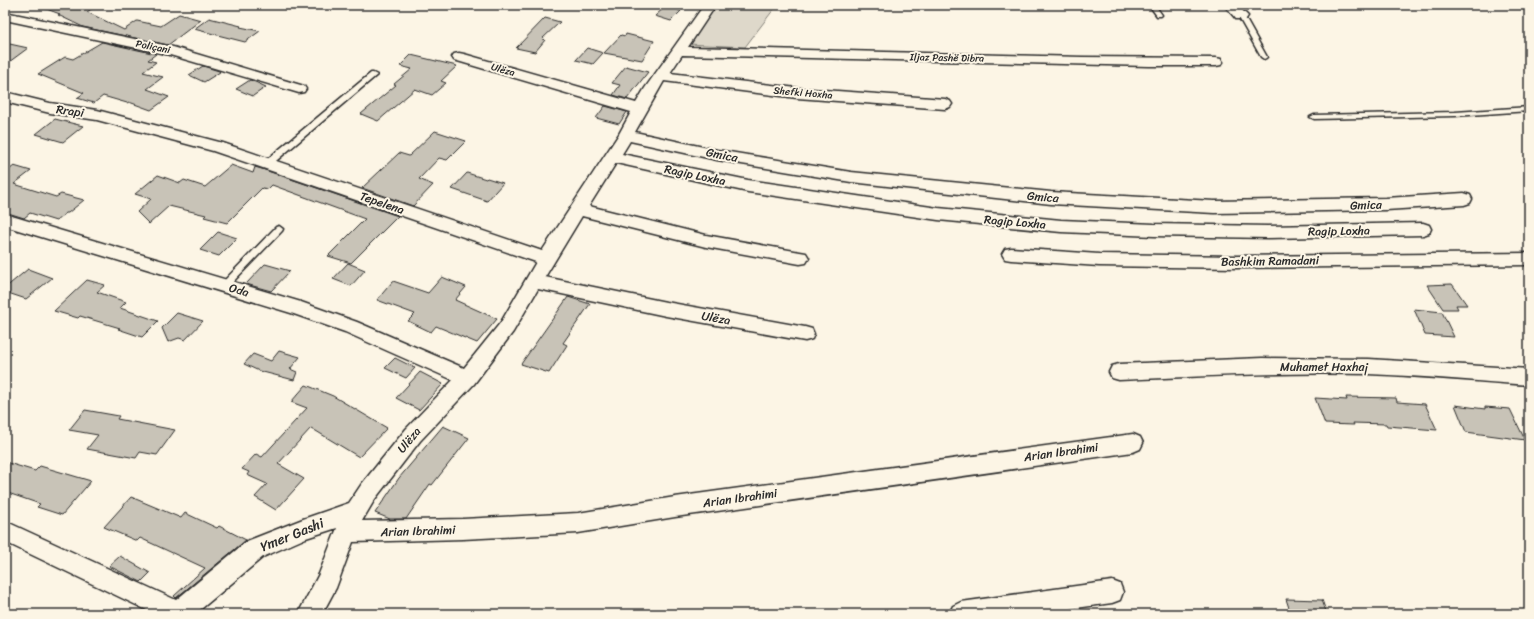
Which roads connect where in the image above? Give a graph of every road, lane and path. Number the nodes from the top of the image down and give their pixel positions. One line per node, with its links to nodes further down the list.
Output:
1 (710, 5): 7 (street, Ulëza)
2 (1152, 5): 4 (lane)
3 (1230, 5): 6 (street)
4 (1159, 14)
5 (5, 16): 13 (street, Poliçani)
6 (1241, 16): 9 (lane)
7 (679, 51): 10 (street, Iljaz Pashë Dibra); 12 (street, Ulëza)
8 (459, 57): 16 (street, Ulëza)
9 (1264, 57)
10 (1216, 62)
11 (372, 75): 22 (lane)
12 (661, 76): 15 (street, Shefki Hoxha); 16 (street, Ulëza)
13 (299, 89)
14 (5, 97): 20 (street, Rrapi)
15 (945, 104)
16 (639, 109): 19 (street, Ulëza)
17 (1529, 109): 18 (lane)
18 (1314, 117)
19 (626, 135): 21 (street, Ulëza); 23 (street, Gmica)
20 (218, 147): 22 (street, Tepelena)
21 (612, 157): 24 (street, Ulëza); 27 (street, Ragip Loxha)
22 (267, 164): 30 (street, Tepelena)
23 (1464, 199)
24 (579, 209): 29 (street); 30 (street, Ulëza)
25 (5, 220): 33 (street, Oda)
26 (279, 229): 33 (lane)
27 (1423, 229)
28 (1011, 254): 31 (street, Bashkim Ramadani)
29 (800, 258)
30 (546, 259): 32 (street, Ulëza)
31 (1529, 259)
32 (533, 281): 34 (street, Ulëza); 37 (street, Ulëza)
33 (225, 286): 37 (street, Oda)
34 (805, 334)
35 (1119, 372): 36 (street, Muhamet Haxhaj)
36 (1529, 376)
37 (466, 378): 39 (street, Ulëza)
38 (1133, 443): 41 (street, Arian Ibrahimi)
39 (356, 511): 41 (street, Ulëza); 44 (street, Ymer Gashi)
40 (5, 531): 44 (street, Ymer Gashi)
41 (346, 532): 45 (street, Ulëza)
42 (1112, 592): 43 (street)
43 (1018, 609): 46 (street)
44 (177, 614)
45 (310, 614)
46 (961, 614)

